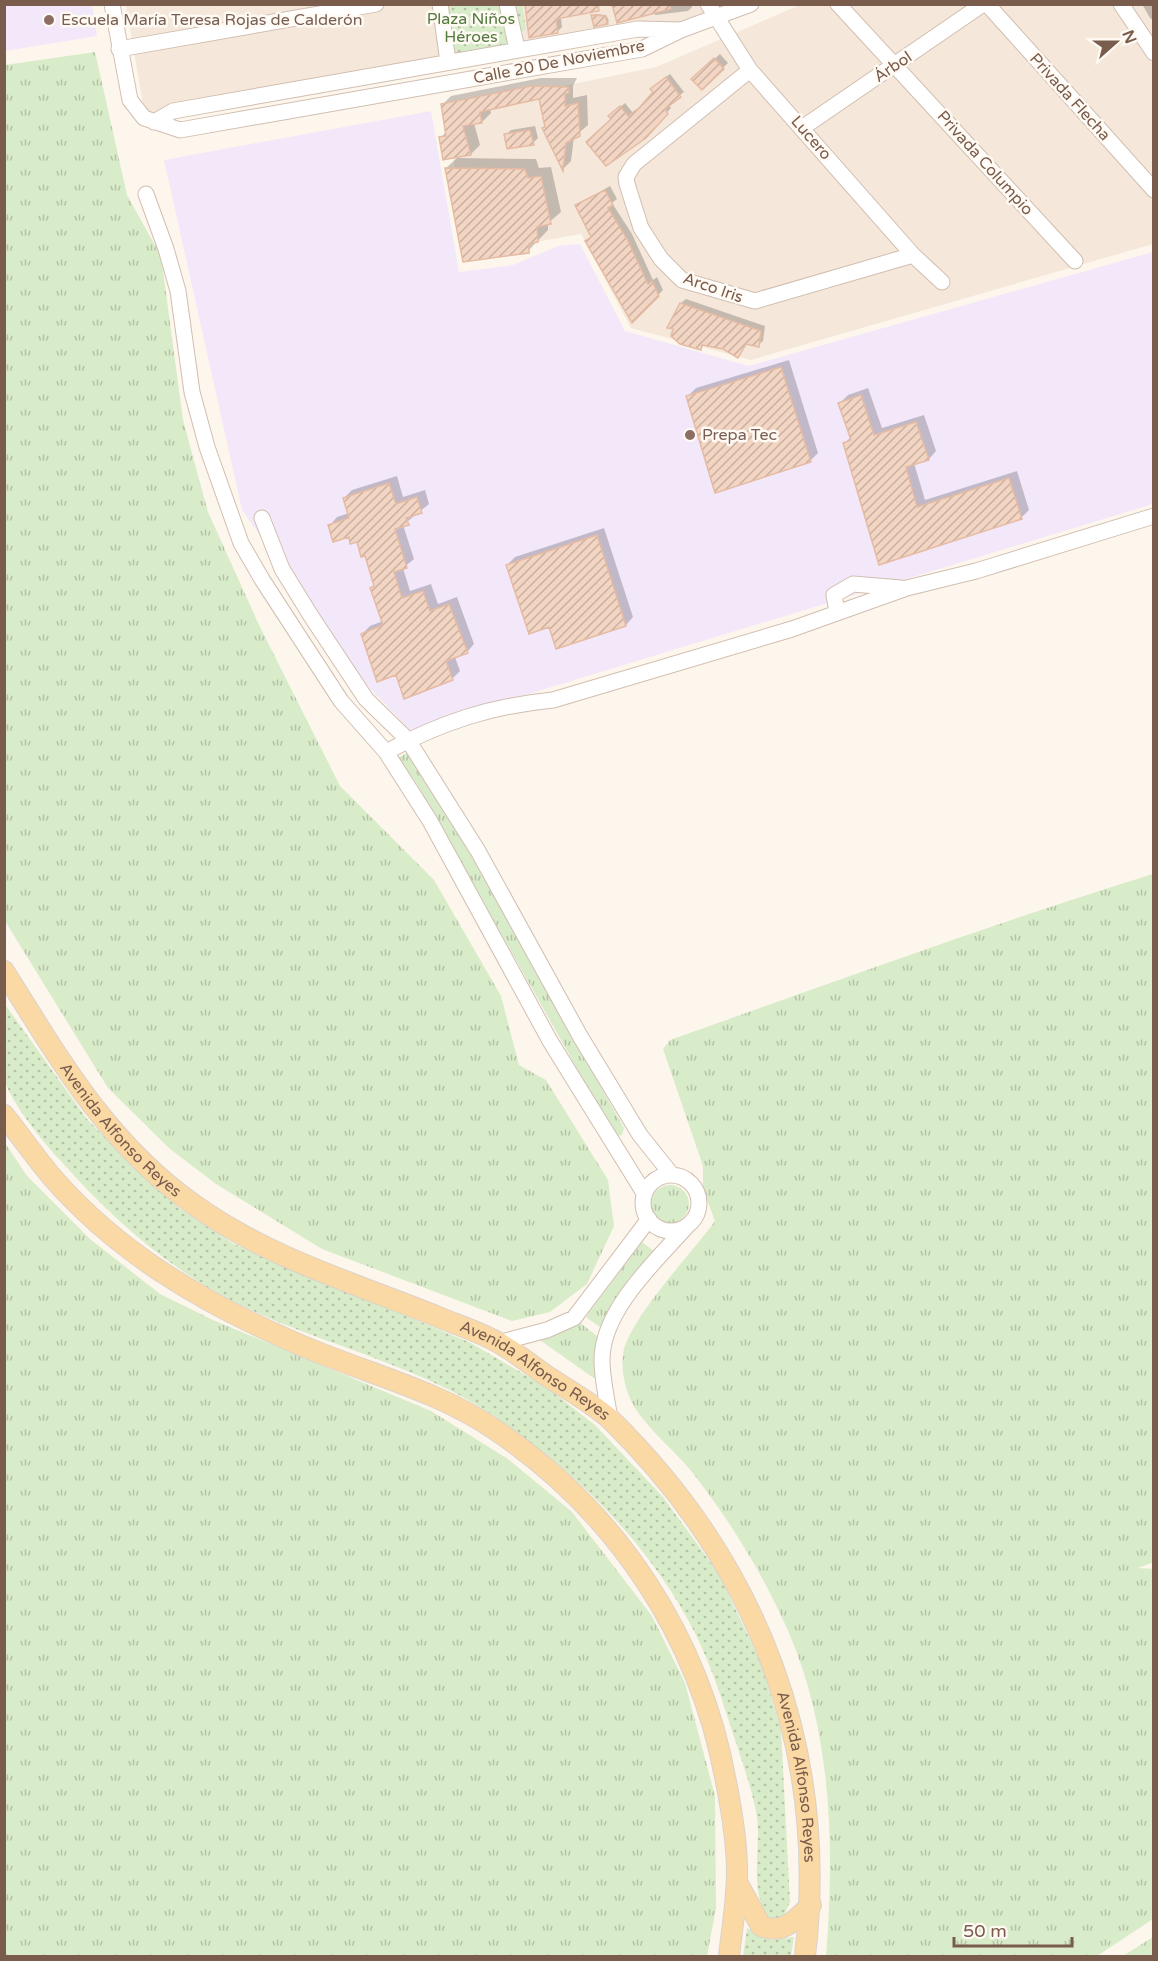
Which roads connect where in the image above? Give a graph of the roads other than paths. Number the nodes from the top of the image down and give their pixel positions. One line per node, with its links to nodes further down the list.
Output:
1 (112, 4): 11 (street)
2 (376, 4): 11 (street)
3 (440, 4): 14 (street)
4 (507, 4): 12 (street)
5 (750, 4): 9 (street)
6 (838, 4): 15 (street, Privada Columpio)
7 (985, 4): 15 (street, Árbol); 19 (street, Privada Flecha)
8 (1120, 4): 13 (street)
9 (711, 11): 10 (street); 16 (street, Lucero)
10 (681, 30): 12 (street, Calle 20 De Noviembre); 17 (street, Calle 20 De Noviembre)
11 (119, 49): 17 (street)
12 (517, 50): 14 (street, Calle 20 De Noviembre)
13 (1154, 53)
14 (448, 62): 17 (street, Calle 20 De Noviembre)
15 (896, 66): 18 (street, Árbol); 22 (street, Privada Columpio)
16 (750, 70): 18 (street, Lucero); 21 (street, Arco Iris)
17 (154, 122)
18 (802, 128): 21 (street, Lucero)
19 (1154, 190)
20 (146, 194): 27 (street)
21 (913, 255): 23 (street, Lucero)
22 (1075, 261)
23 (942, 282)
24 (1154, 516): 28 (street)
25 (262, 518): 26 (street)
26 (282, 569): 27 (street); 30 (street)
27 (263, 582): 31 (street)
28 (907, 588): 29 (street); 29 (street)
29 (834, 613): 30 (street)
30 (408, 740): 31 (street); 34 (street)
31 (387, 752): 35 (street)
32 (4, 971): 38 (main road, Avenida Alfonso Reyes)
33 (4, 1114): 40 (main road)
34 (672, 1175): 35 (street); 37 (street)
35 (644, 1193): 36 (street)
36 (649, 1219): 37 (street); 38 (street)
37 (687, 1226): 39 (street)
38 (498, 1342): 39 (main road, Avenida Alfonso Reyes)
39 (610, 1419): 41 (main road, Avenida Alfonso Reyes)
40 (737, 1882): 41 (main road); 42 (main road)
41 (811, 1905): 43 (main road, Avenida Alfonso Reyes)
42 (729, 1956)
43 (806, 1956)

